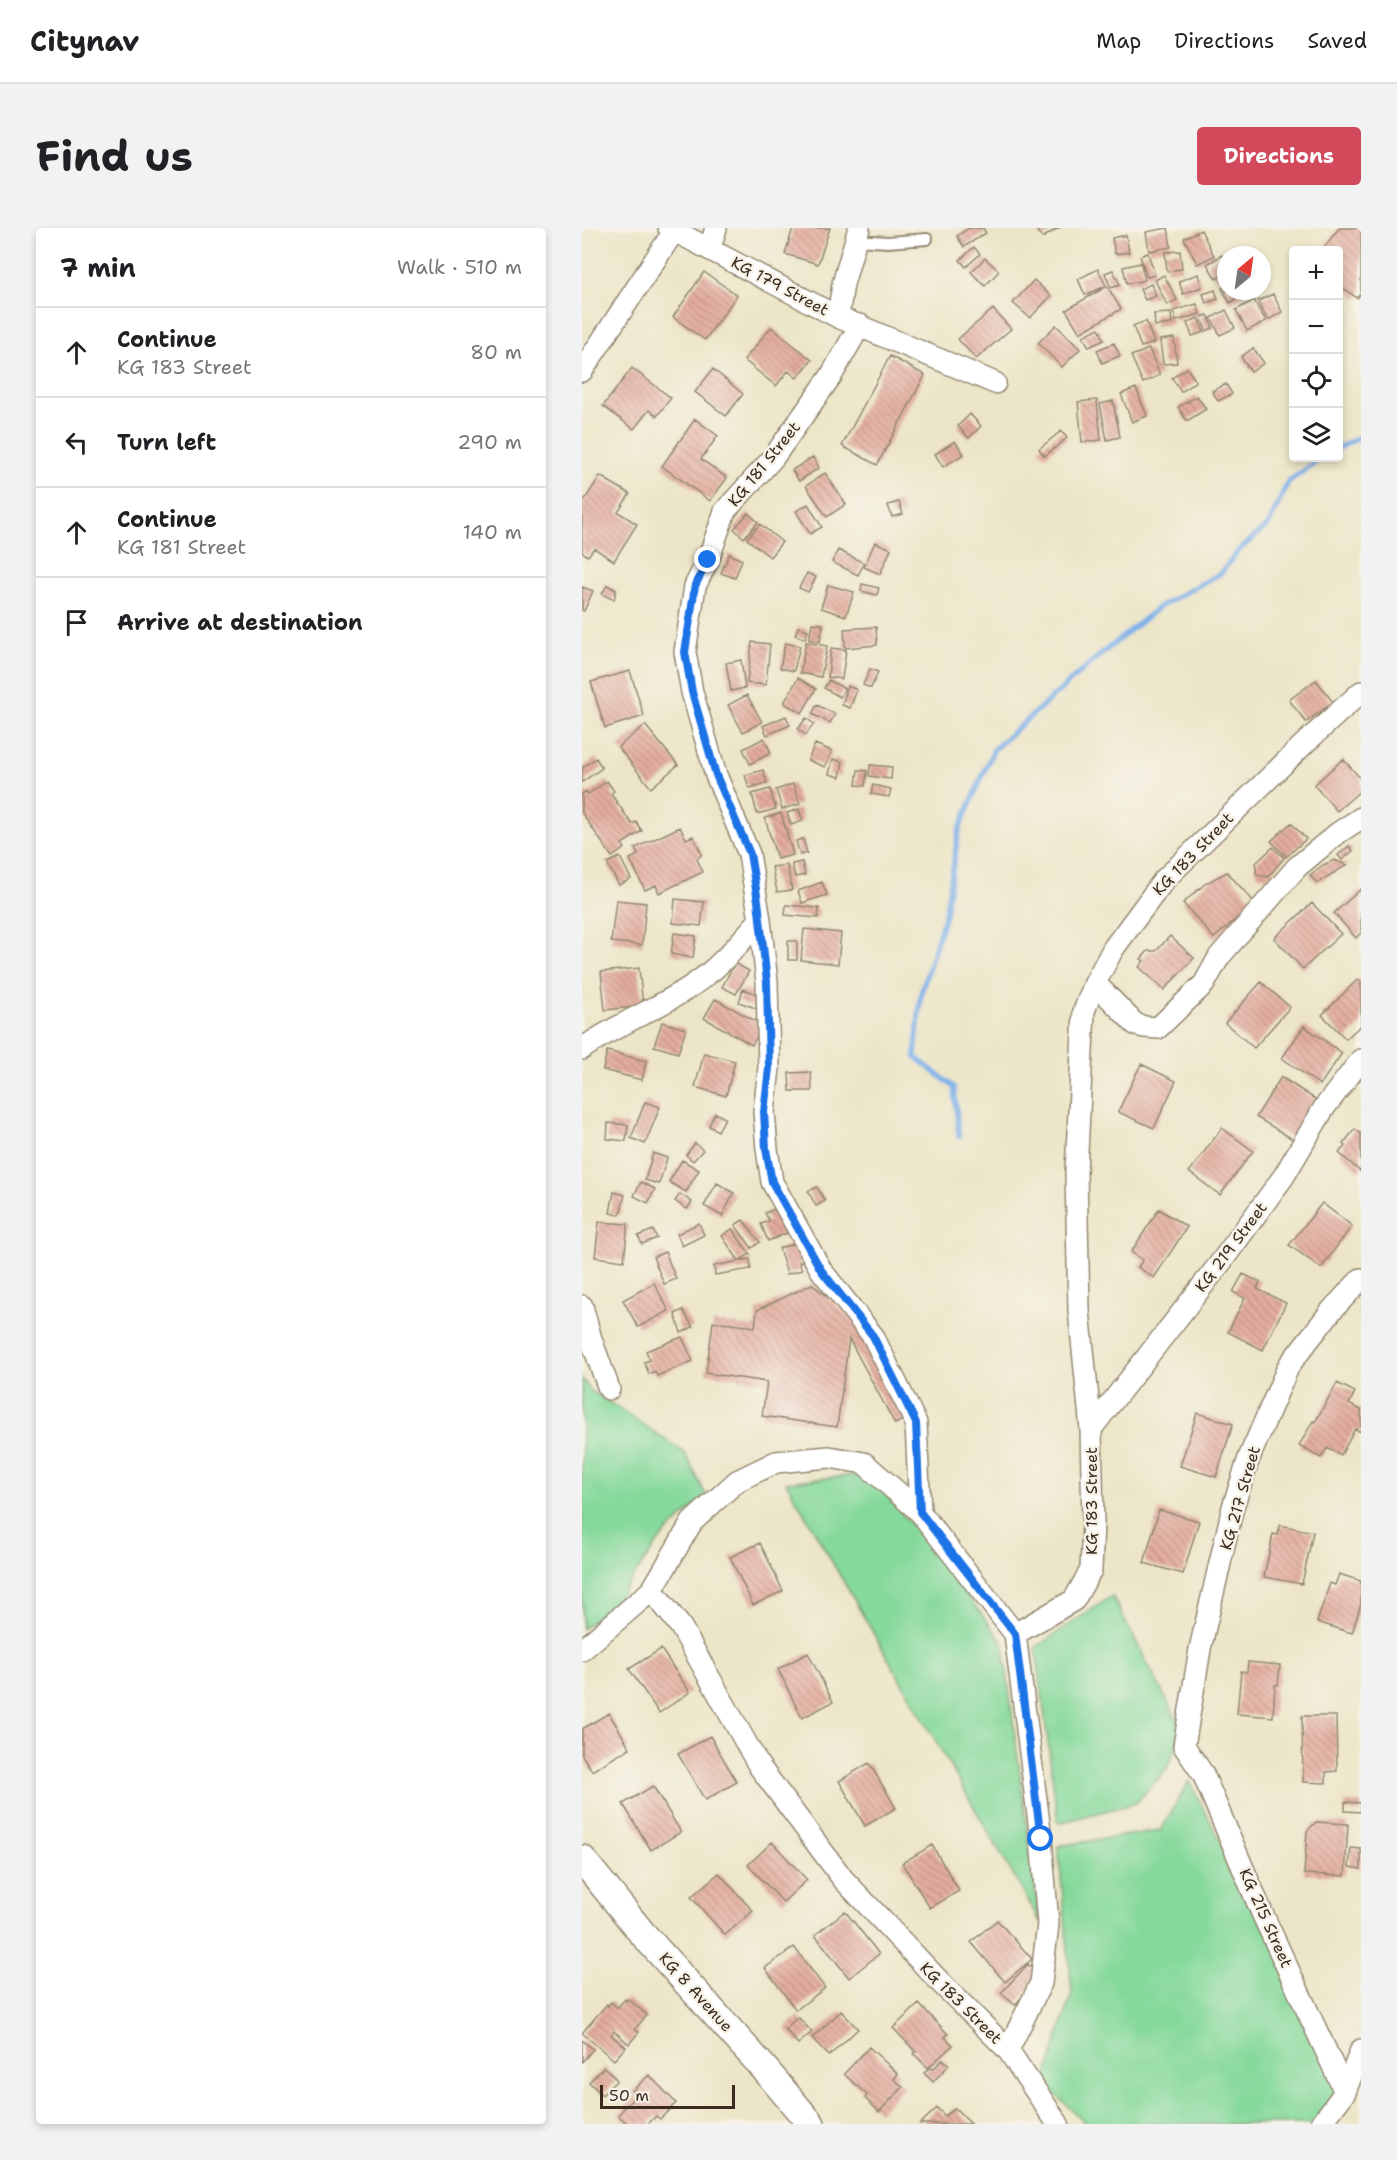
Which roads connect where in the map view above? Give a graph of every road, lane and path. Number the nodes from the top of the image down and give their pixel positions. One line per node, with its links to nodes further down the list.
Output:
1 (672, 230): 3 (street, KG 179 Street); 7 (street)
2 (857, 234): 4 (lane); 5 (street)
3 (712, 238): 5 (street, KG 179 Street)
4 (927, 239)
5 (838, 317): 6 (street, KG 179 Street)
6 (860, 325): 8 (street, KG 179 Street); 11 (street, KG 181 Street)
7 (582, 371)
8 (995, 383)
9 (1361, 692): 12 (street, KG 183 Street)
10 (1361, 818): 12 (street)
11 (760, 920): 14 (street); 21 (street, KG 181 Street)
12 (1095, 982): 20 (street, KG 183 Street)
13 (582, 1041): 14 (street)
14 (582, 1049): 16 (street)
15 (1361, 1060): 20 (street, KG 219 Street)
16 (582, 1063)
17 (1361, 1279): 25 (street, KG 217 Street)
18 (582, 1306): 19 (street)
19 (609, 1389)
20 (1091, 1429): 23 (street, KG 183 Street)
21 (920, 1512): 22 (street); 23 (street)
22 (652, 1590): 24 (street); 27 (street, KG 183 Street)
23 (1015, 1634): 27 (street, KG 183 Street)
24 (582, 1650)
25 (1184, 1746): 29 (street, KG 215 Street)
26 (582, 1859): 30 (street, KG 8 Avenue)
27 (1008, 2050): 31 (street)
28 (1361, 2050): 29 (street)
29 (1345, 2092): 32 (street)
30 (811, 2124)
31 (1058, 2124)
32 (1321, 2124)

